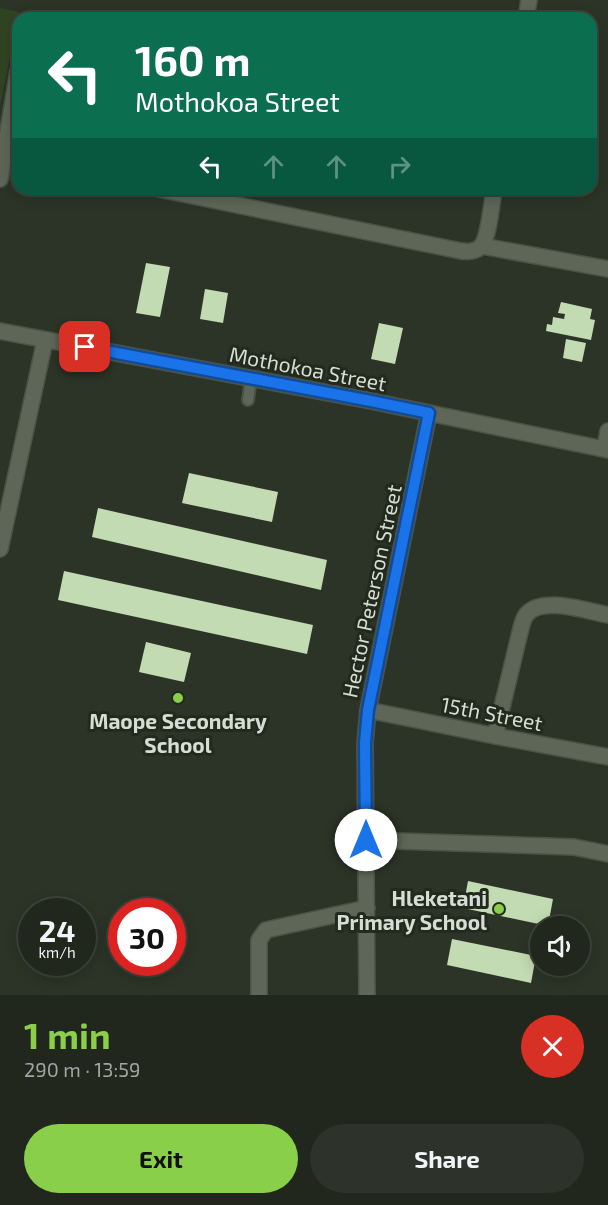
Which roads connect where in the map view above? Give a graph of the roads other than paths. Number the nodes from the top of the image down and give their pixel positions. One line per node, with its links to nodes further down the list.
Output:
1 (12, 118): 2 (street)
2 (7, 158): 3 (street)
3 (0, 179)
4 (188, 195): 6 (street)
5 (493, 195): 6 (street)
6 (482, 246): 7 (street)
7 (608, 269)
8 (0, 331): 9 (street, Mothokoa Street)
9 (45, 340): 10 (street, Mothokoa Street); 15 (street)
10 (251, 378): 11 (lane); 12 (street, Mothokoa Street)
11 (248, 400)
12 (429, 413): 14 (street, Mothokoa Street); 17 (street, Hector Peterson Street)
13 (608, 431): 14 (street)
14 (606, 450)
15 (0, 549)
16 (608, 615): 18 (street)
17 (368, 710): 18 (street, 15th Street); 20 (street, Hector Peterson Street)
18 (495, 736): 19 (street, 15th Street)
19 (608, 757)
20 (366, 840): 21 (street); 22 (street, Hector Peterson Street)
21 (608, 854)
22 (367, 908): 23 (street); 24 (street, Hector Peterson Street)
23 (260, 995)
24 (367, 995)

